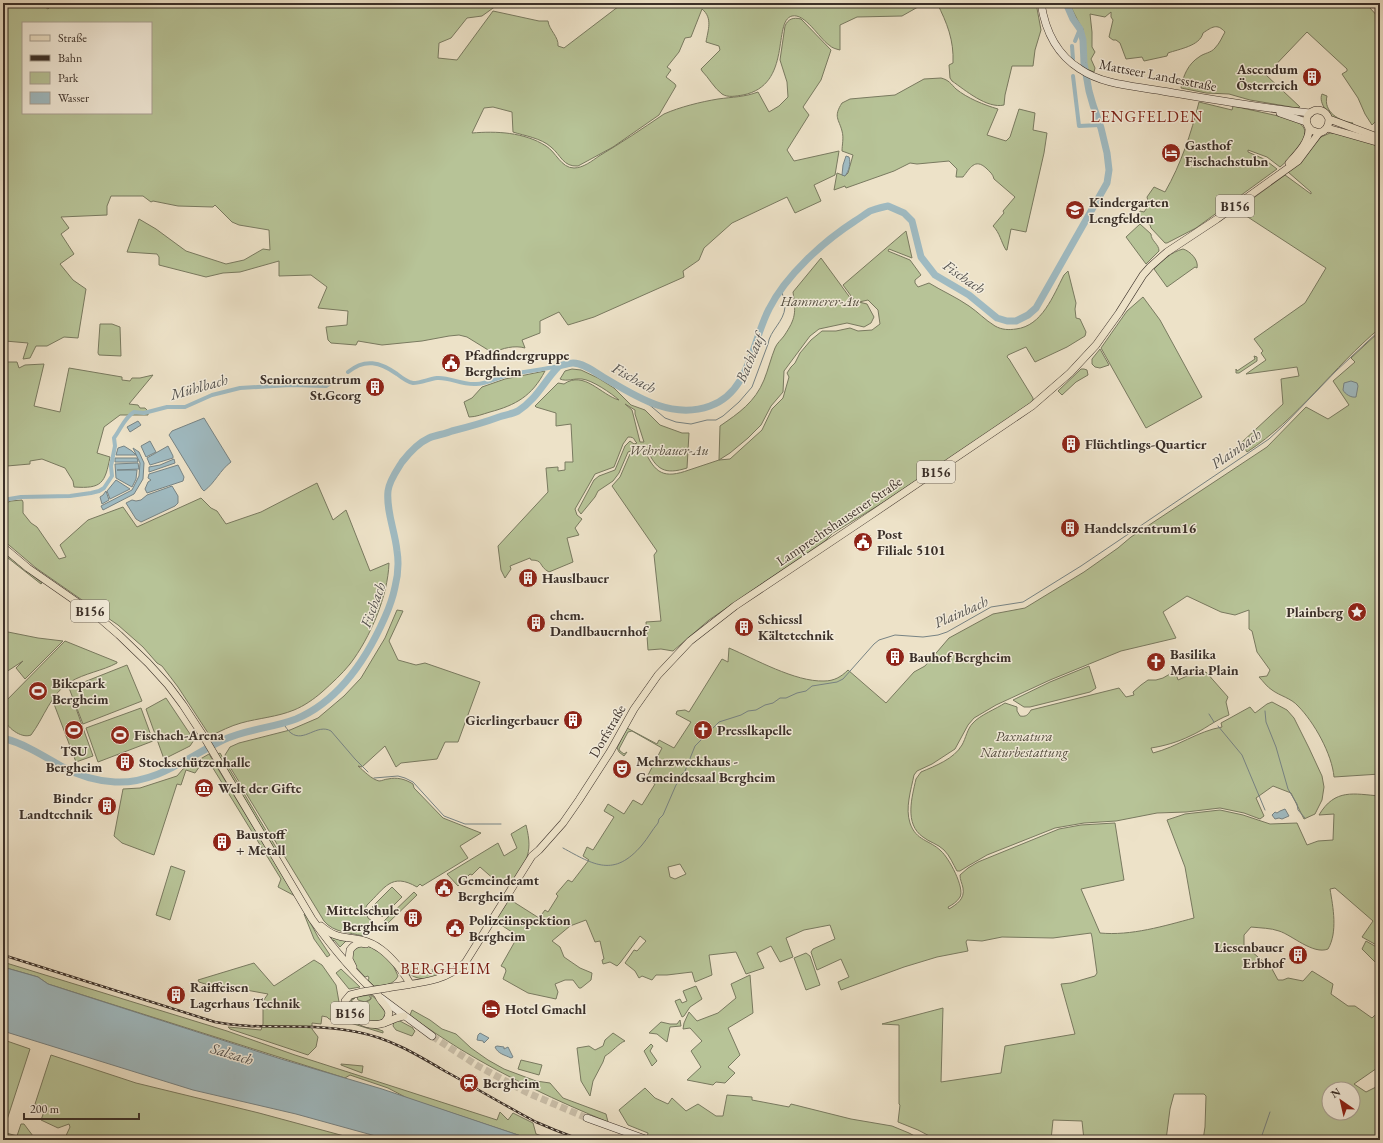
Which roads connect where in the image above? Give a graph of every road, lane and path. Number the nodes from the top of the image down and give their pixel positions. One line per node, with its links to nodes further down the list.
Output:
1 (1041, 3): 2 (main road, Mattseer Landesstraße)
2 (1263, 108): 3 (main road, Mattseer Landesstraße); 5 (main road, Mattseer Landesstraße)
3 (1310, 113): 4 (main road); 5 (main road, B156)
4 (1329, 119): 6 (main road); 8 (main road)
5 (1308, 125): 7 (main road); 10 (main road, B156)
6 (1327, 128): 7 (main road, B156); 9 (main road)
7 (1319, 133): 10 (main road, B156)
8 (1380, 138)
9 (1380, 143)
10 (1283, 171): 12 (main road, Lamprechtshausener Straße / B156)
11 (3, 547): 13 (main road, B156)
12 (705, 628): 15 (main road, Dorfstraße / B156)
13 (312, 918): 14 (main road, B156); 15 (main road)
14 (361, 979): 16 (main road); 17 (main road, B156)
15 (410, 984): 16 (main road, B156)
16 (402, 985): 19 (main road, B156, bridge)
17 (378, 995): 18 (main road); 19 (main road, B156)
18 (404, 1016): 19 (main road); 20 (main road)
19 (384, 1023)
20 (432, 1036)
21 (586, 1118): 22 (main road)
22 (648, 1140)

